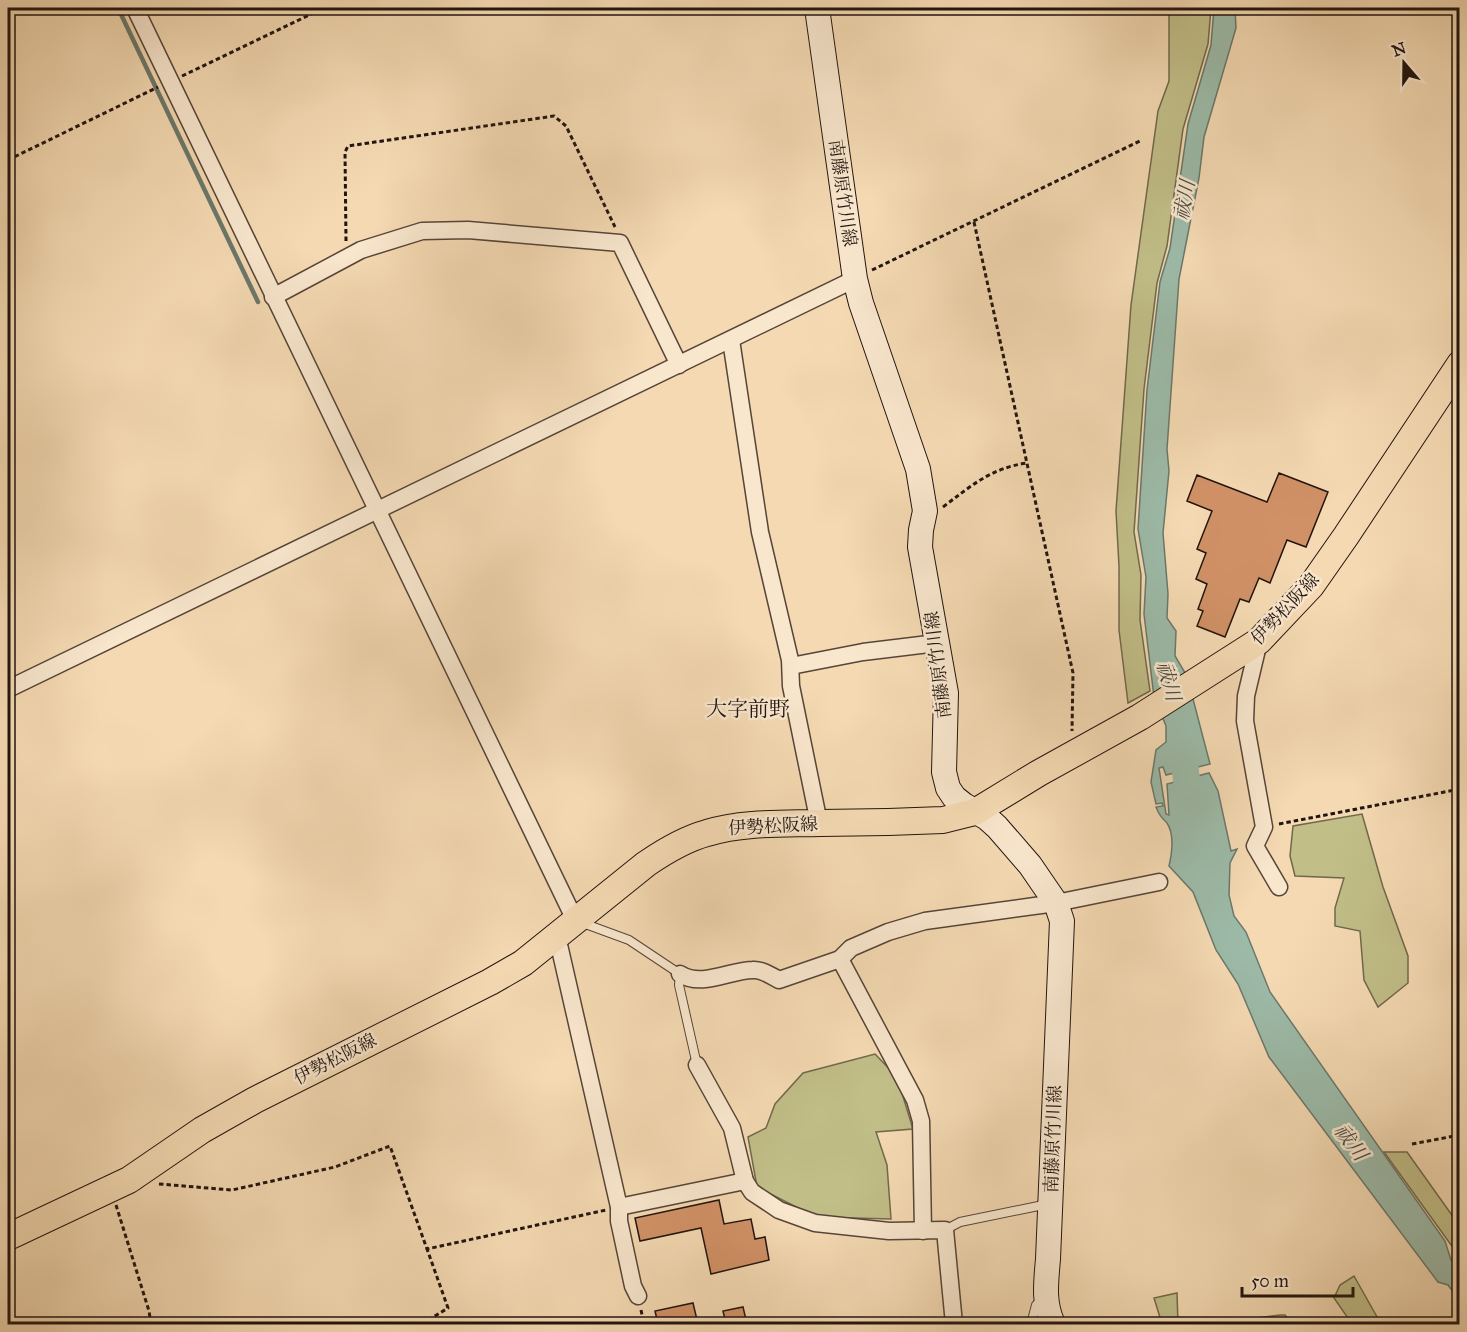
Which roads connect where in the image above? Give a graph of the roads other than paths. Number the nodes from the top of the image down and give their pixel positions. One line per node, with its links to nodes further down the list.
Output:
1 (135, 8): 4 (street)
2 (817, 8): 3 (main road, 南藤原竹川線)
3 (855, 279): 5 (street); 10 (main road, 南藤原竹川線)
4 (273, 297): 7 (street); 8 (street)
5 (731, 340): 7 (street); 11 (street)
6 (1460, 364): 9 (main road, 伊勢松阪線)
7 (679, 365): 8 (street)
8 (377, 511): 12 (street); 18 (street)
9 (1259, 641): 13 (main road, 伊勢松阪線); 16 (street)
10 (937, 642): 11 (street); 13 (main road, 南藤原竹川線)
11 (791, 666): 14 (street)
12 (8, 689)
13 (975, 812): 14 (main road, 伊勢松阪線); 17 (main road, 南藤原竹川線)
14 (819, 823): 18 (main road, 伊勢松阪線)
15 (1159, 882): 17 (street)
16 (1278, 887)
17 (1056, 903): 19 (street); 23 (main road, 南藤原竹川線)
18 (566, 928): 20 (lane); 24 (street); 27 (main road, 伊勢松阪線)
19 (840, 959): 20 (street); 26 (street)
20 (680, 974): 21 (lane)
21 (697, 1065): 22 (street)
22 (745, 1181): 24 (street); 26 (street)
23 (1051, 1203): 25 (lane); 29 (main road, 南藤原竹川線)
24 (619, 1207): 28 (street)
25 (945, 1230): 26 (street); 30 (street)
26 (923, 1231)
27 (8, 1237)
28 (638, 1296)
29 (1045, 1296): 31 (lane); 32 (main road, 南藤原竹川線)
30 (954, 1324)
31 (1031, 1324)
32 (1053, 1324)

